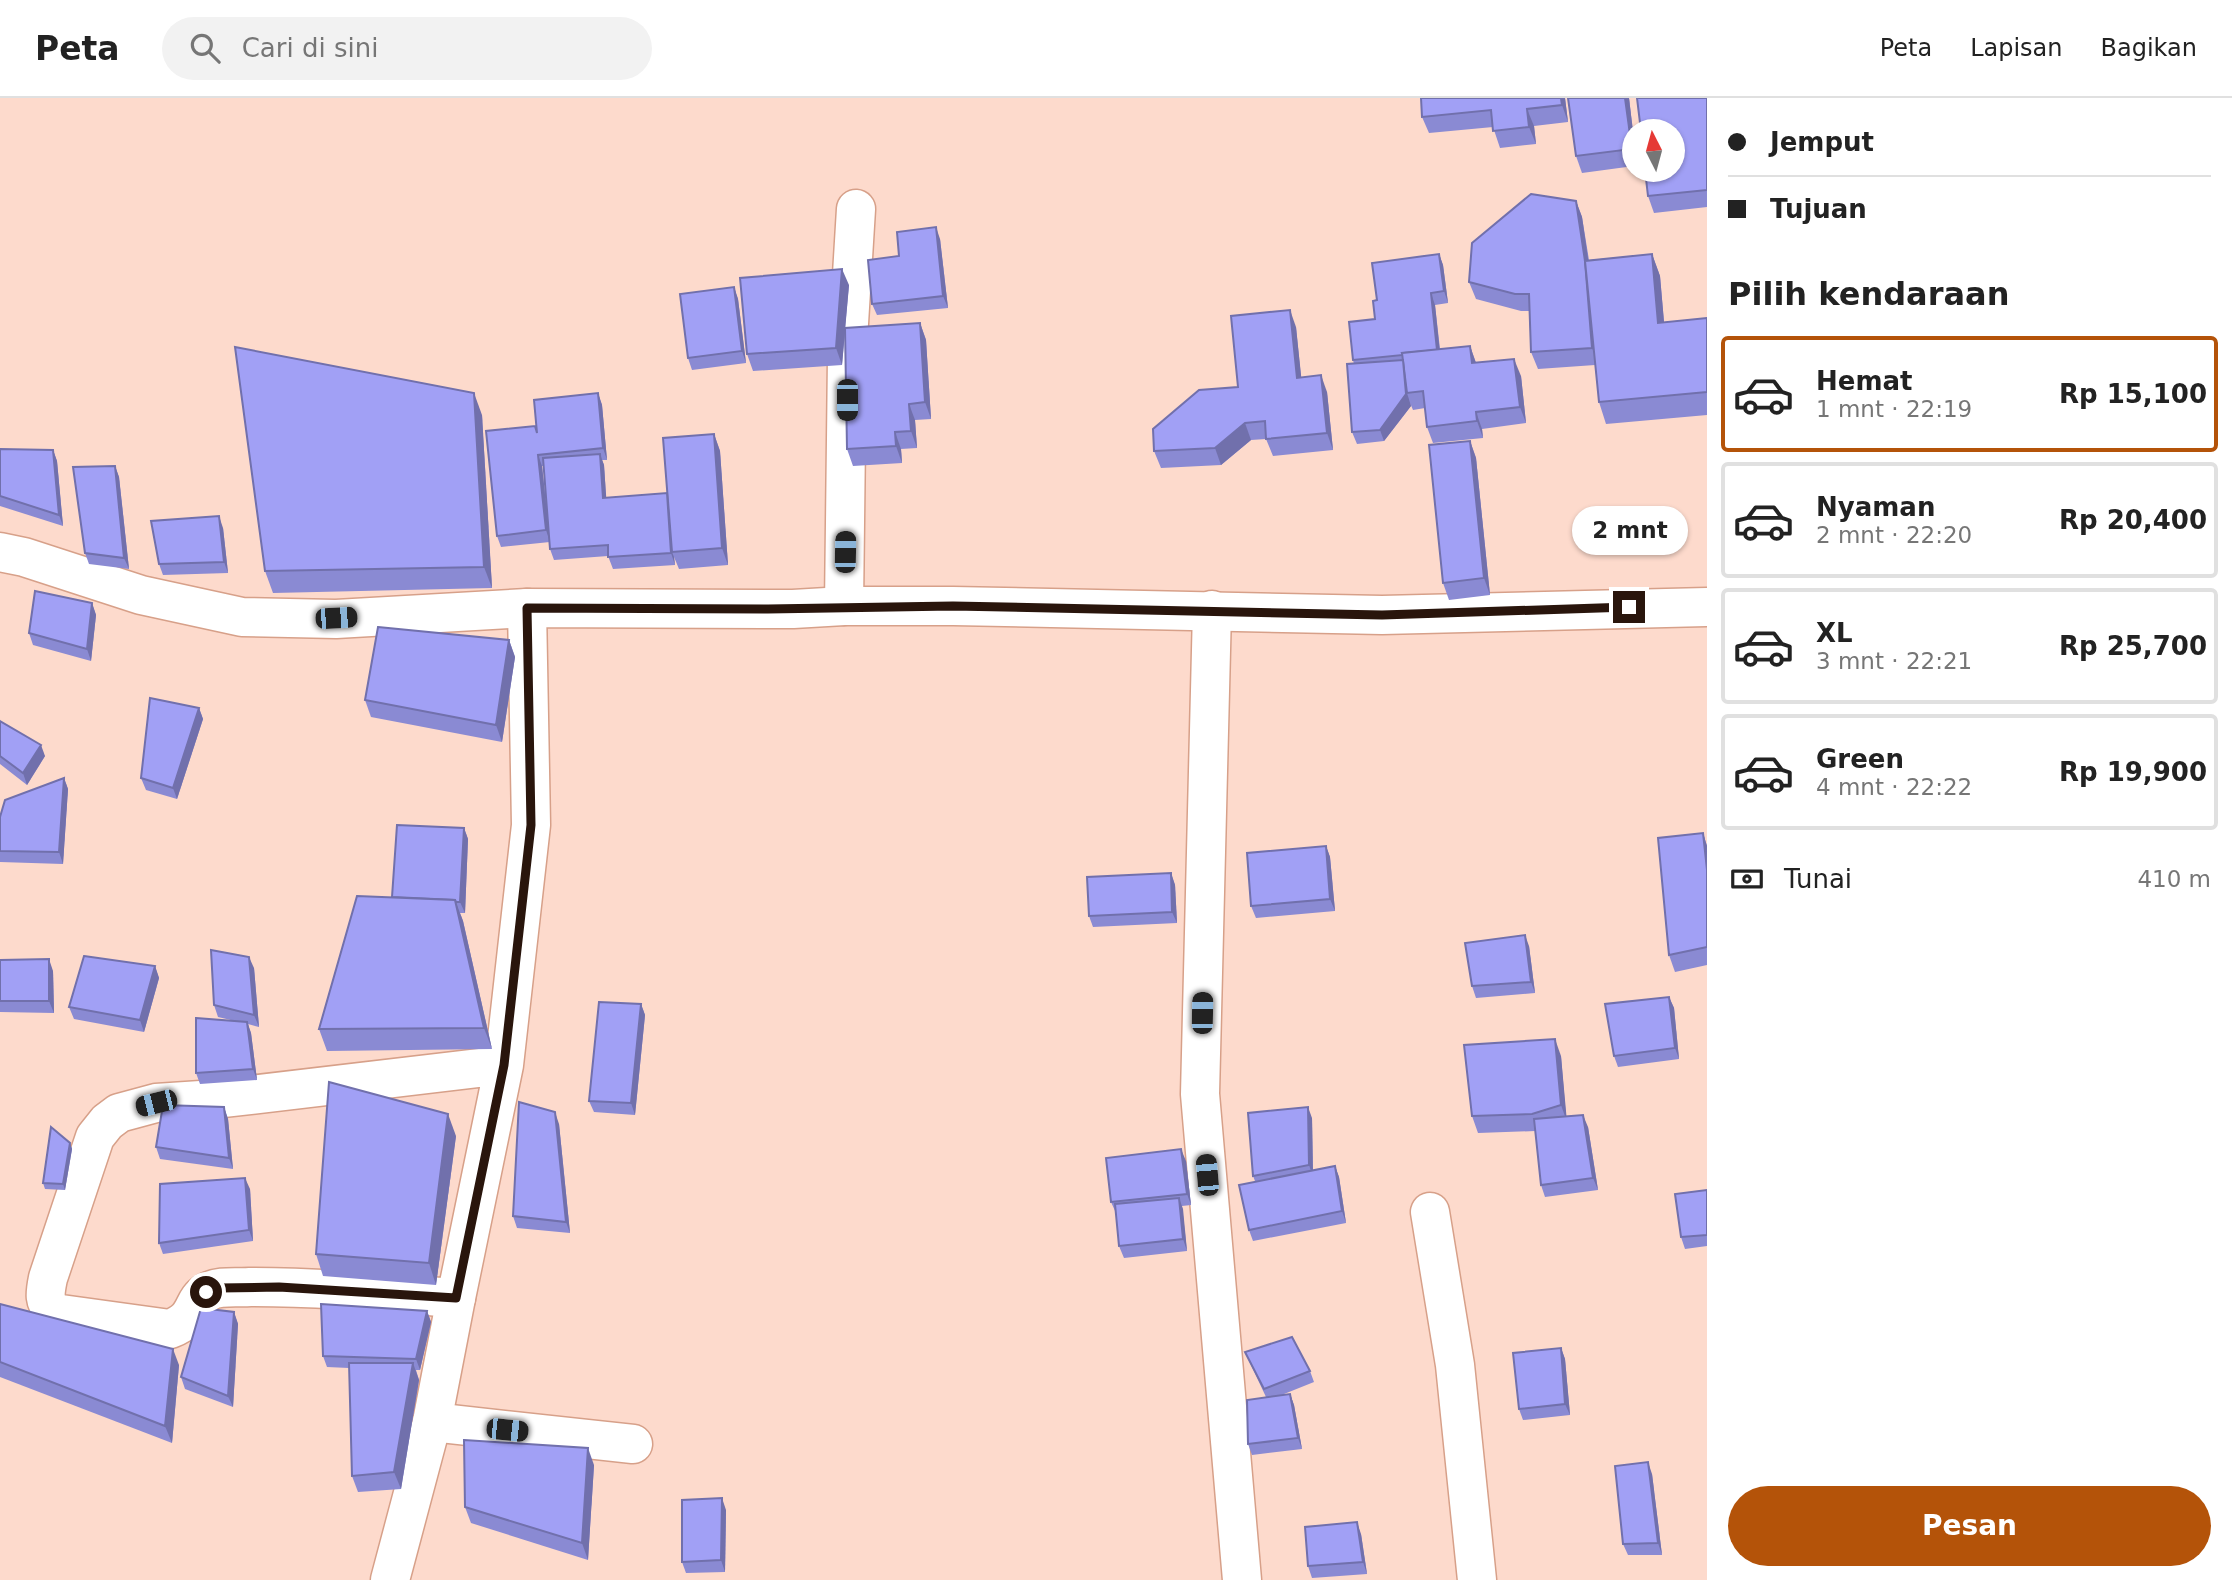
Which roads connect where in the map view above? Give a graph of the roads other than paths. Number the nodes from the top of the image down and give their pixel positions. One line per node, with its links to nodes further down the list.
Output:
1 (856, 209): 3 (street)
2 (0, 552): 5 (street)
3 (844, 606): 5 (street); 6 (street)
4 (1707, 607): 6 (street)
5 (527, 608): 7 (street)
6 (1212, 610): 13 (street)
7 (504, 1065): 9 (street); 9 (street)
8 (1430, 1212): 14 (street)
9 (456, 1298): 10 (street)
10 (432, 1422): 11 (street); 12 (street)
11 (633, 1444)
12 (390, 1580)
13 (1242, 1580)
14 (1477, 1580)

